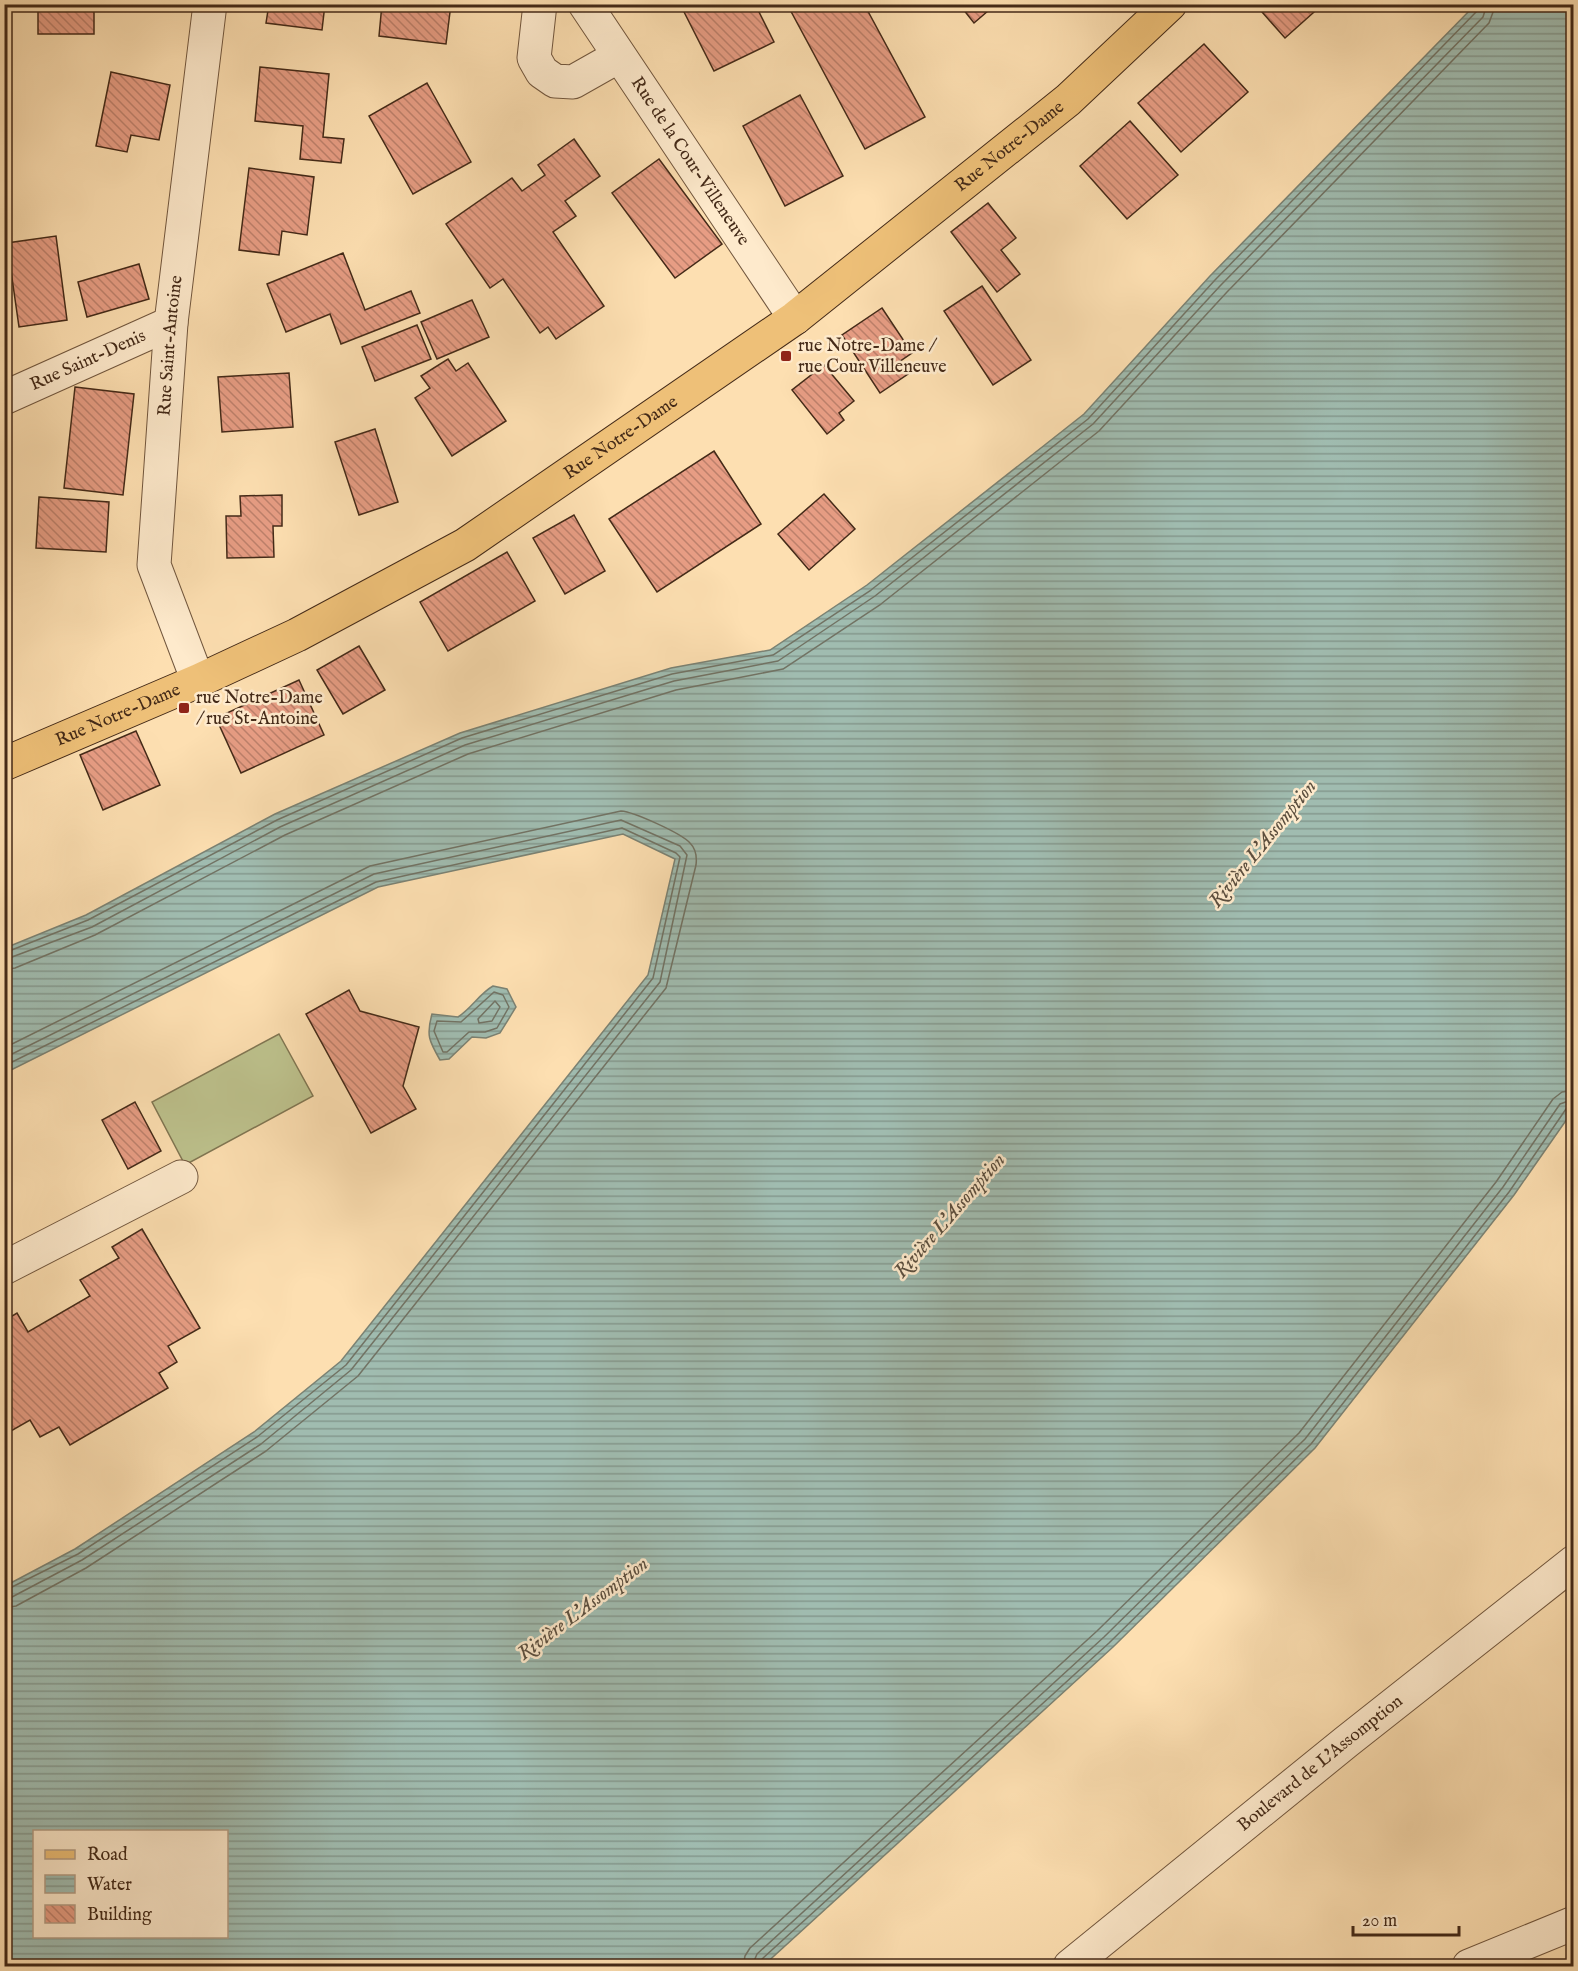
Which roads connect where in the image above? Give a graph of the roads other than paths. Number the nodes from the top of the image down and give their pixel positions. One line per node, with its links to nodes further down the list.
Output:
1 (210, 4): 7 (street, Rue Saint-Antoine)
2 (540, 4): 5 (street)
3 (585, 4): 5 (street, Rue de la Cour-Villeneuve)
4 (1170, 4): 6 (main road, Rue Notre-Dame)
5 (620, 56): 6 (street, Rue de la Cour-Villeneuve)
6 (795, 318): 9 (main road, Rue Notre-Dame)
7 (171, 323): 8 (street, Rue Saint-Denis); 9 (street, Rue Saint-Antoine)
8 (4, 398)
9 (198, 681): 10 (main road, Rue Notre-Dame)
10 (4, 764)
11 (181, 1177): 12 (street)
12 (4, 1268)
13 (1574, 1562): 15 (street, Boulevard de L'Assomption)
14 (1574, 1923): 16 (street)
15 (1070, 1966)
16 (1469, 1966)

